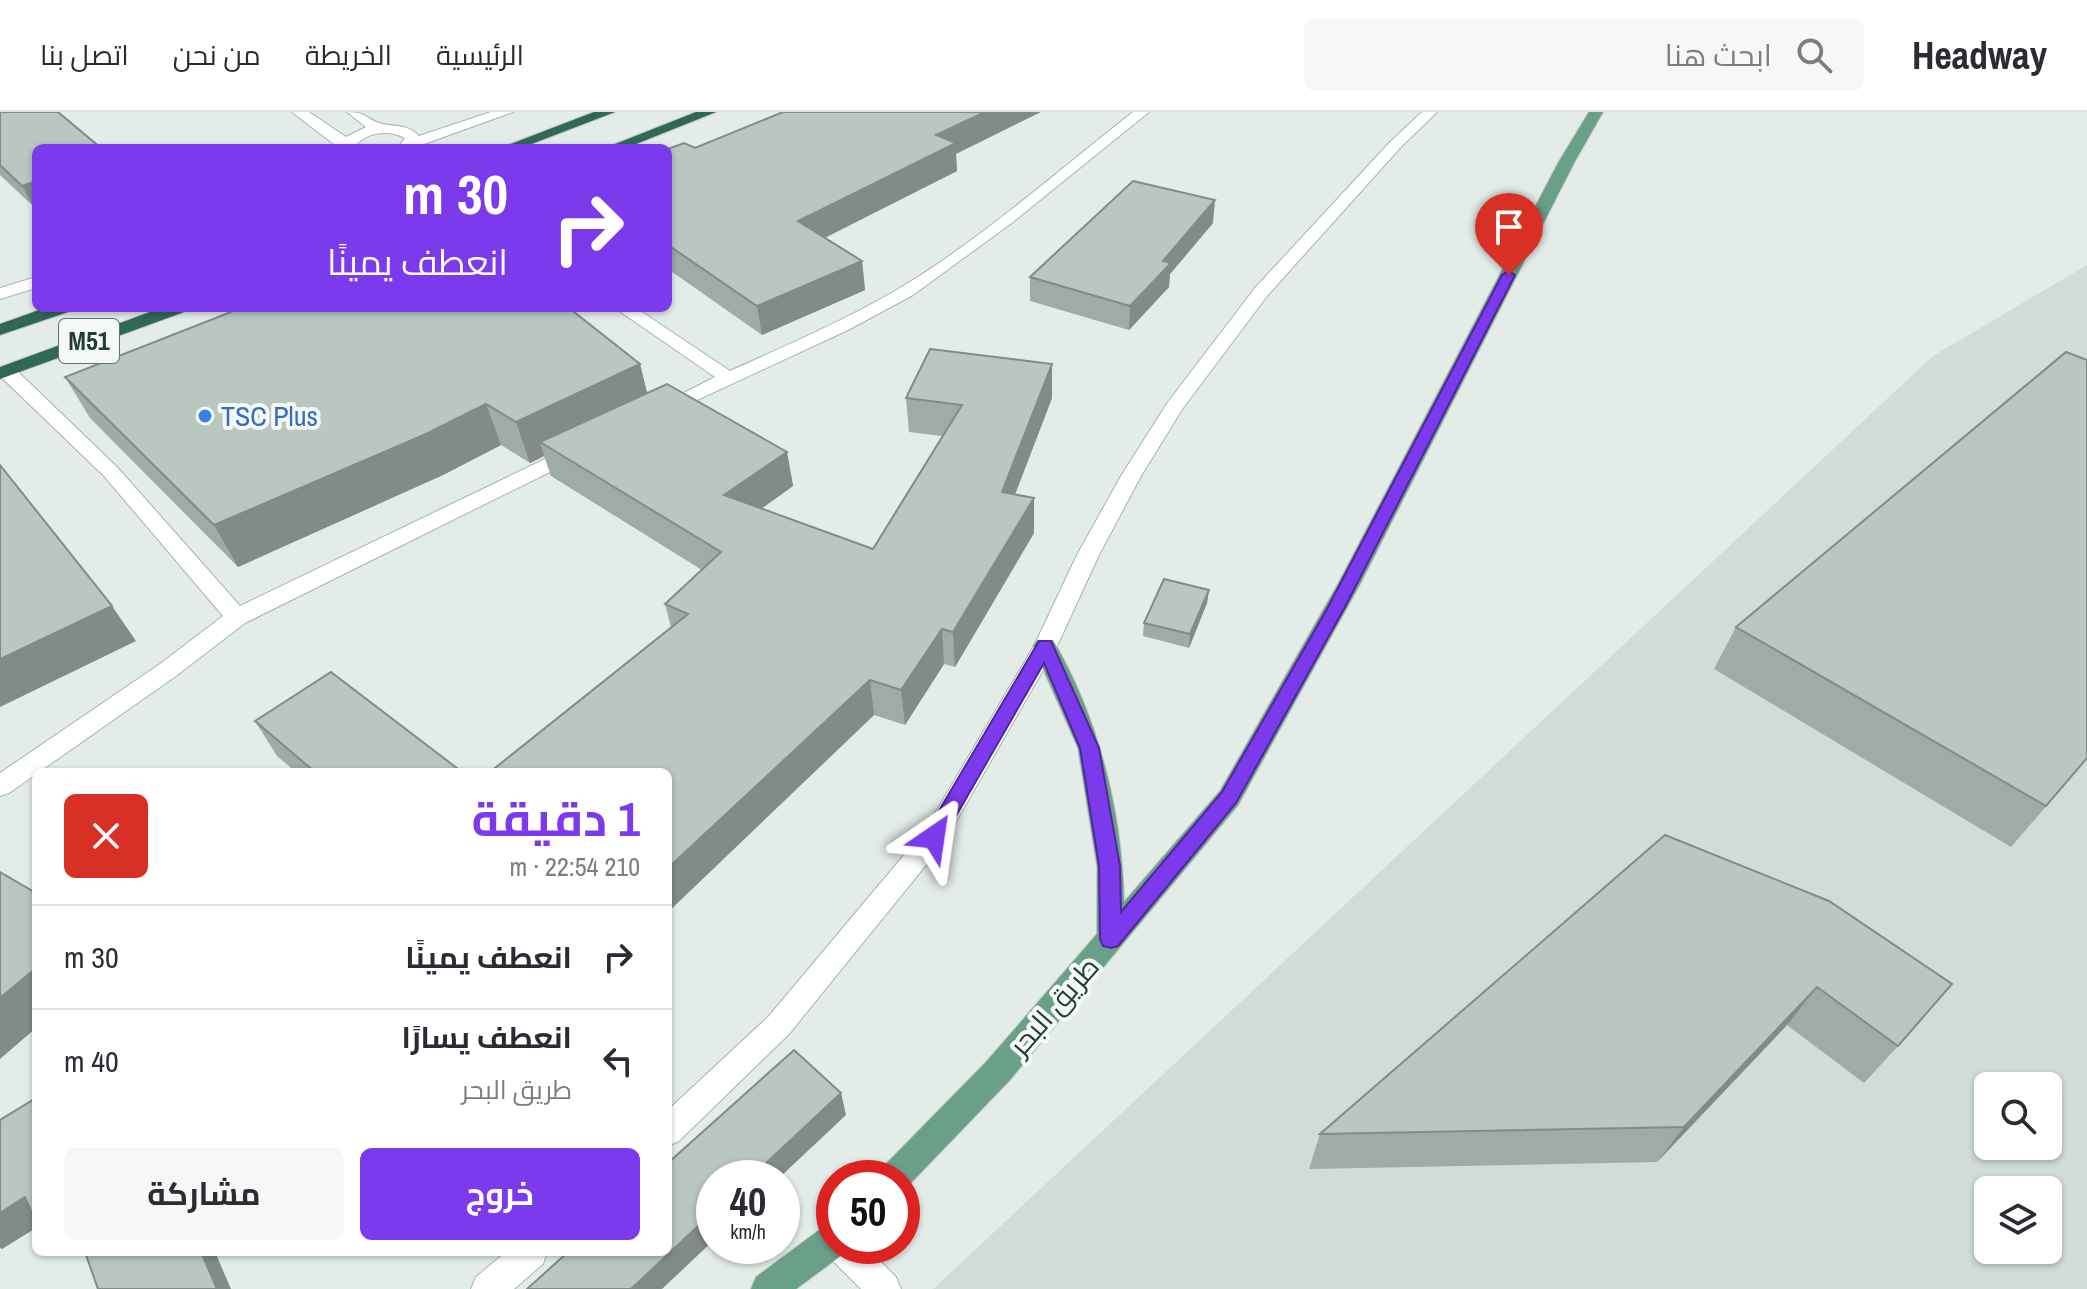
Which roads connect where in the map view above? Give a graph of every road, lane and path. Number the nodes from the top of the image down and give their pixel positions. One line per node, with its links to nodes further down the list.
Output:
1 (299, 112): 12 (main road)
2 (354, 112): 10 (main road)
3 (459, 112): 11 (main road)
4 (506, 112): 15 (main road)
5 (608, 112): 16 (highway)
6 (709, 112): 17 (highway)
7 (1142, 112): 25 (main road)
8 (1430, 112): 29 (main road)
9 (1596, 112): 31 (main road, طريق البحر)
10 (378, 129): 11 (main road); 13 (main road)
11 (401, 129): 14 (main road)
12 (343, 144)
13 (348, 144)
14 (409, 144)
15 (414, 144)
16 (518, 144)
17 (623, 144)
18 (32, 283): 19 (main road)
19 (0, 294)
20 (51, 312): 23 (highway, M51)
21 (167, 312): 24 (highway, M51)
22 (630, 312): 25 (main road)
23 (0, 330)
24 (3, 372): 28 (main road)
25 (727, 377): 26 (main road)
26 (638, 421)
27 (595, 442): 28 (main road)
28 (237, 617): 30 (main road)
29 (1045, 646): 31 (main road); 32 (main road)
30 (0, 786)
31 (1111, 939): 33 (main road, طريق البحر)
32 (672, 1127)
33 (911, 1160)
34 (816, 1253): 39 (main road)
35 (526, 1256): 38 (main road)
36 (857, 1264): 37 (main road)
37 (876, 1286)
38 (488, 1289)
39 (768, 1289)

